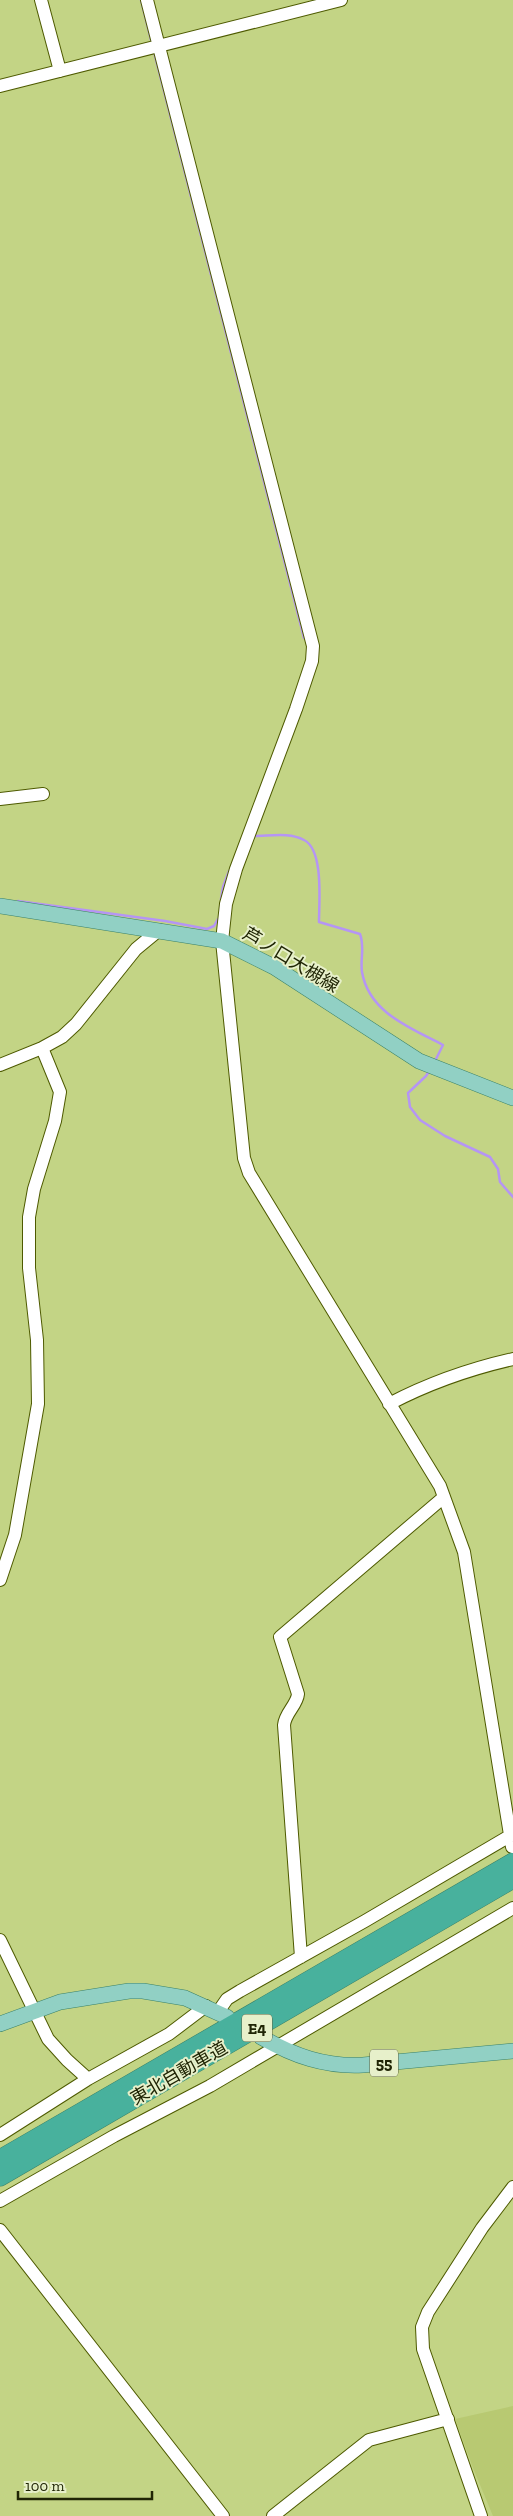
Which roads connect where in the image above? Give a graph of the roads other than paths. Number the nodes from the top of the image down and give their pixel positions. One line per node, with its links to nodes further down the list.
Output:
1 (41, 0): 5 (street)
2 (147, 0): 4 (street)
3 (341, 0): 4 (street)
4 (160, 47): 5 (street); 11 (street)
5 (60, 71): 6 (street)
6 (0, 86)
7 (43, 794): 8 (street)
8 (0, 799)
9 (0, 906): 10 (main road, 芦ノ口大槻線)
10 (159, 930): 11 (main road, 芦ノ口大槻線); 12 (street)
11 (222, 941): 14 (main road, 芦ノ口大槻線); 16 (street)
12 (42, 1048): 13 (street); 18 (street)
13 (0, 1065)
14 (513, 1098)
15 (513, 1359): 16 (street)
16 (389, 1404): 17 (street)
17 (444, 1497): 19 (street); 23 (street)
18 (0, 1580)
19 (512, 1844): 23 (street); 32 (highway, 東北自動車道 / E4)
20 (513, 1879): 33 (highway, 東北自動車道 / E4)
21 (513, 1908): 28 (street)
22 (0, 1940): 24 (street)
23 (301, 1957): 25 (street)
24 (34, 2010): 25 (main road); 26 (main road); 30 (street)
25 (217, 2012): 30 (street)
26 (0, 2024)
27 (261, 2037): 28 (main road, 55)
28 (278, 2047): 29 (main road, 55); 35 (street)
29 (513, 2051)
30 (88, 2079): 31 (street)
31 (0, 2135)
32 (0, 2159)
33 (0, 2177)
34 (513, 2187): 37 (street)
35 (0, 2201)
36 (0, 2230): 38 (street)
37 (448, 2419): 39 (street); 40 (street)
38 (222, 2516)
39 (273, 2516)
40 (481, 2516)

